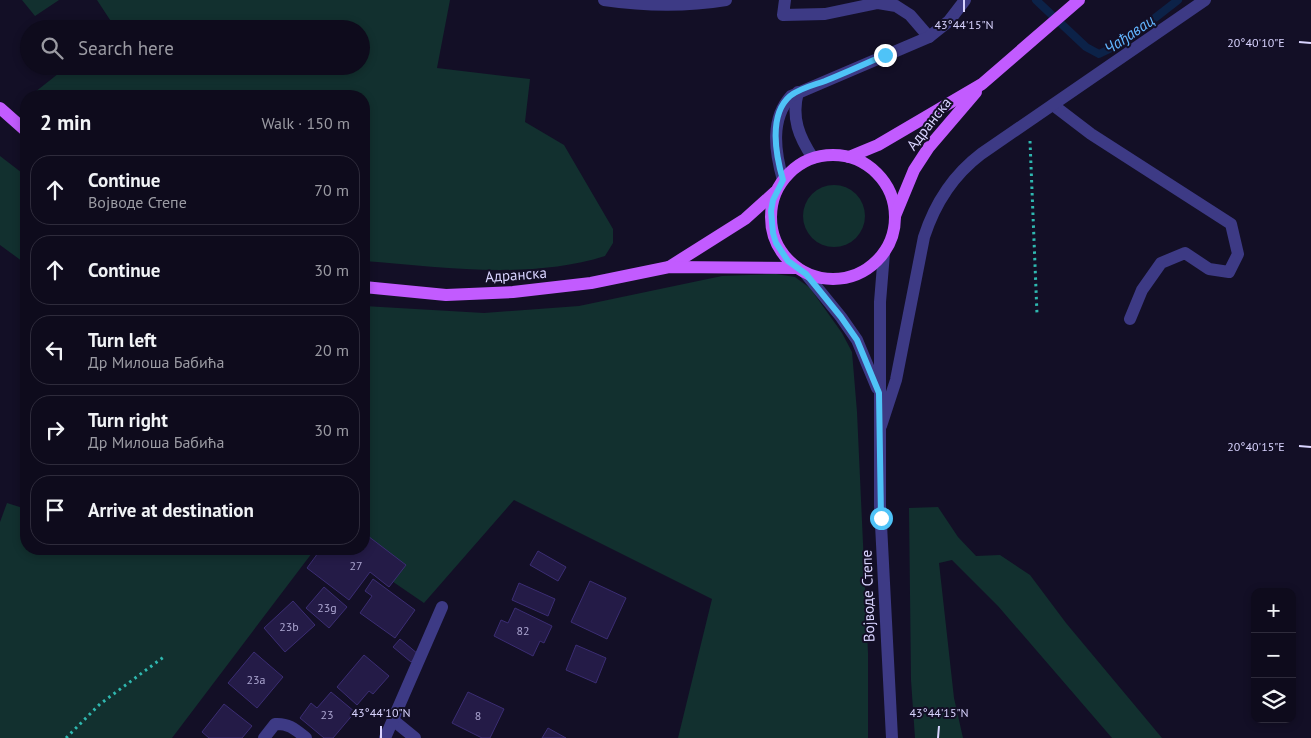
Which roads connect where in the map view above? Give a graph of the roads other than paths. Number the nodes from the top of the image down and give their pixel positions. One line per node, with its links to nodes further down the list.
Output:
1 (604, 0): 2 (street)
2 (726, 0)
3 (785, 0): 7 (street)
4 (965, 0): 7 (street)
5 (1205, 0): 10 (street)
6 (1078, 1): 8 (main road, Адранска)
7 (929, 37): 9 (street)
8 (982, 84): 13 (main road, Адранска); 16 (main road, Адранска)
9 (798, 92): 14 (street); 15 (street)
10 (1053, 105): 21 (street); 23 (street)
11 (0, 108): 12 (main road)
12 (20, 126)
13 (849, 157): 14 (main road); 16 (main road)
14 (812, 158): 15 (main road)
15 (780, 185): 18 (main road, Адранска); 19 (main road)
16 (895, 216): 17 (main road)
17 (884, 253): 19 (main road); 22 (street, Војводе Степе)
18 (669, 268): 19 (main road, Адранска); 20 (main road, Адранска)
19 (801, 271): 22 (street, Војводе Степе)
20 (370, 288)
21 (1130, 318)
22 (879, 393): 23 (street, Војводе Степе)
23 (880, 428): 30 (street, Војводе Степе)
24 (442, 607): 25 (street)
25 (393, 720): 28 (street); 29 (street)
26 (264, 738): 27 (street)
27 (306, 738)
28 (385, 738)
29 (415, 738)
30 (892, 738)

